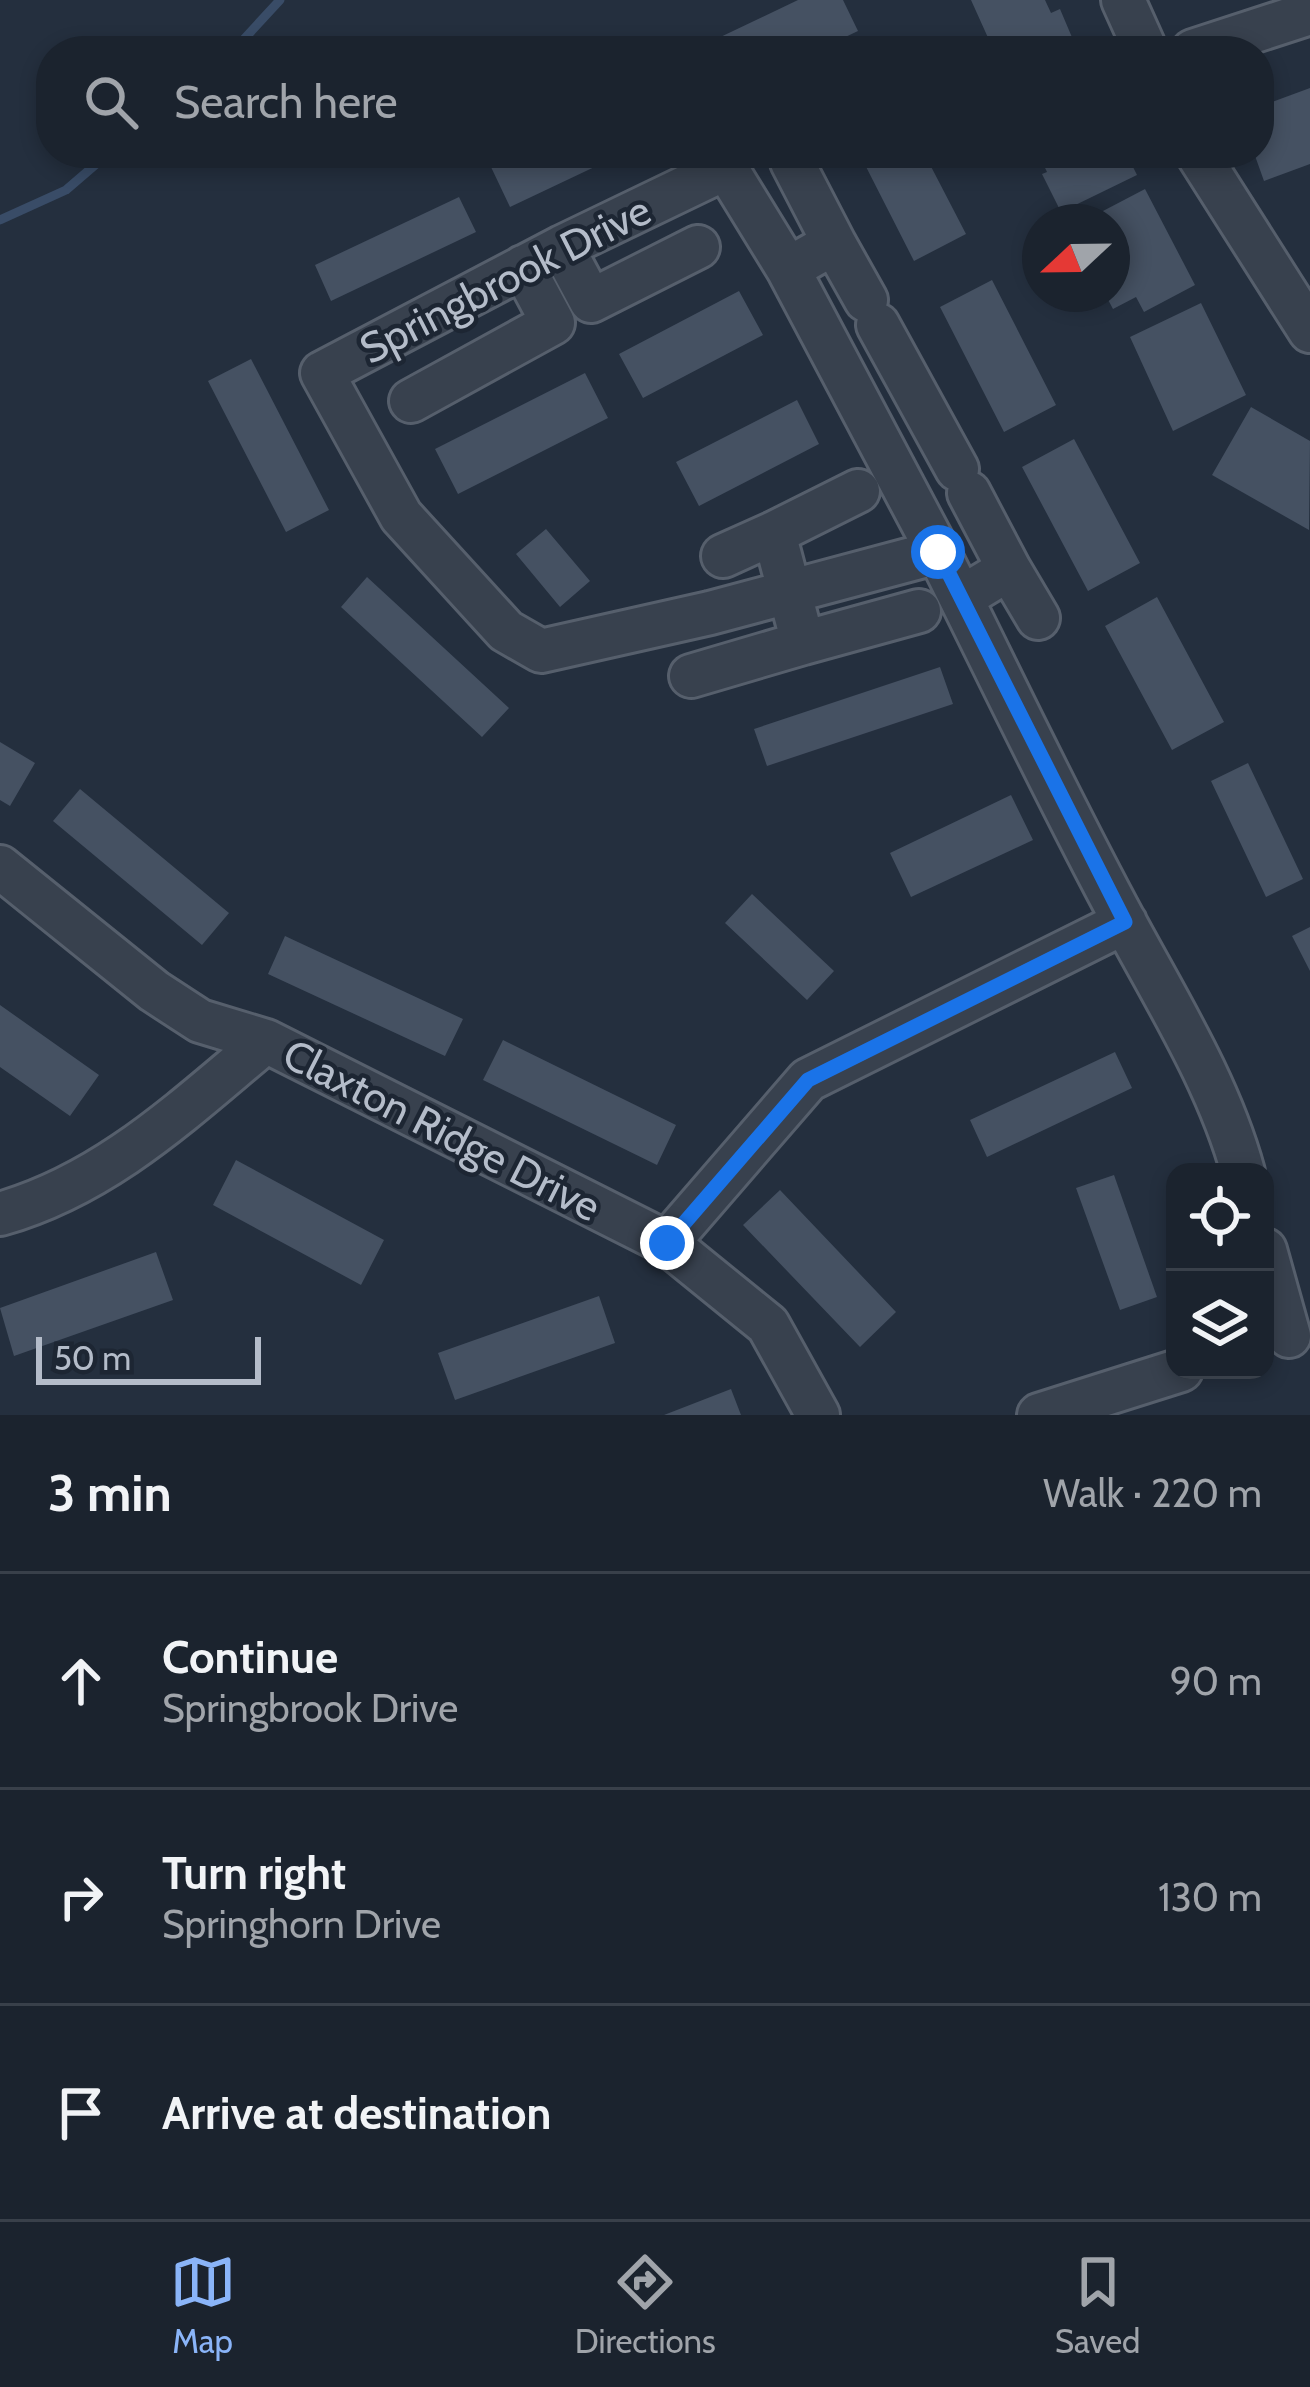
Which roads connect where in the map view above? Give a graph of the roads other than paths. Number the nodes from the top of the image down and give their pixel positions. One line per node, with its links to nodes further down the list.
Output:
1 (1123, 0): 3 (street)
2 (1310, 13): 4 (street)
3 (1139, 36)
4 (1239, 36)
5 (715, 168): 10 (street, Springbrook Drive)
6 (735, 168): 13 (street, Springbrook Drive)
7 (795, 168): 9 (street)
8 (1207, 168): 14 (street)
9 (834, 243): 13 (street); 17 (street)
10 (562, 247): 11 (street); 12 (street, Springbrook Drive)
11 (698, 247)
12 (523, 267): 15 (street); 23 (street, Springbrook Drive)
13 (788, 269): 16 (street, Springbrook Drive)
14 (1310, 331)
15 (411, 401)
16 (890, 462): 17 (street); 20 (street, Springbrook Drive)
17 (954, 466): 22 (street)
18 (858, 491): 19 (street)
19 (774, 533): 21 (street); 23 (street)
20 (938, 552): 23 (street, Springbrook Drive); 24 (street, Springbrook Drive)
21 (723, 556)
22 (1009, 569): 24 (street); 26 (street)
23 (791, 592): 27 (street)
24 (961, 598): 30 (street, Springbrook Drive)
25 (919, 611): 27 (street)
26 (1038, 618)
27 (803, 643): 28 (street)
28 (691, 676)
29 (0, 867): 31 (street, Claxton Ridge Drive)
30 (1125, 922): 32 (street, Springbrook Drive); 34 (street)
31 (266, 1041): 33 (street, Claxton Ridge Drive); 34 (street, Claxton Ridge Drive)
32 (1241, 1163)
33 (0, 1214)
34 (667, 1243): 38 (street, Claxton Ridge Drive)
35 (1271, 1271): 36 (street)
36 (1288, 1336)
37 (1166, 1375): 39 (street)
38 (818, 1415)
39 (1039, 1415)

